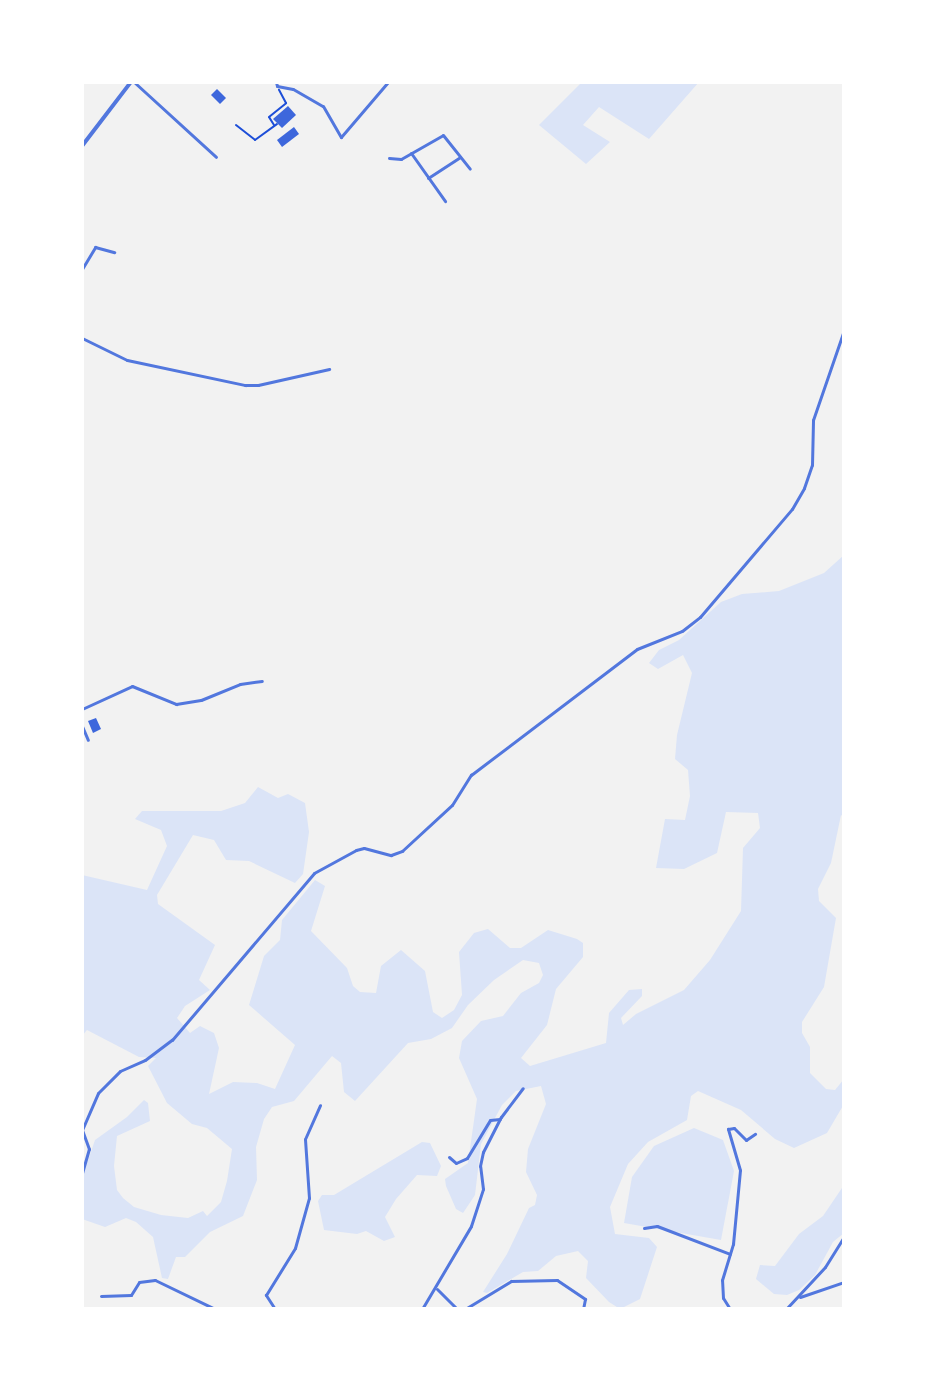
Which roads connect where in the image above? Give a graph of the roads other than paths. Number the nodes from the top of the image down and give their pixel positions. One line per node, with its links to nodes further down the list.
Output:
1 (132, 82): 4 (street); 6 (street)
2 (388, 82): 3 (street)
3 (277, 84)
4 (82, 146)
5 (411, 153): 7 (street); 8 (street); 10 (street)
6 (216, 157)
7 (460, 157): 9 (street); 10 (street)
8 (389, 158)
9 (470, 169)
10 (428, 178): 11 (street)
11 (445, 201)
12 (114, 252): 13 (street)
13 (82, 269)
14 (844, 330): 23 (street)
15 (82, 338): 16 (street)
16 (329, 369)
17 (262, 681): 18 (street)
18 (82, 709)
19 (82, 726): 20 (street)
20 (88, 740)
21 (523, 1088): 25 (street)
22 (320, 1105): 37 (street)
23 (91, 1106): 24 (street); 28 (street)
24 (82, 1117)
25 (500, 1119): 27 (street); 33 (street)
26 (755, 1134): 31 (street)
27 (449, 1157)
28 (82, 1173)
29 (644, 1228): 31 (street)
30 (844, 1236): 35 (street)
31 (730, 1254): 42 (street)
32 (844, 1282): 35 (street)
33 (436, 1289): 38 (street); 39 (street)
34 (101, 1296): 36 (street)
35 (796, 1299): 43 (street)
36 (215, 1309)
37 (275, 1309)
38 (422, 1309)
39 (457, 1309)
40 (465, 1309): 41 (street)
41 (583, 1309)
42 (730, 1309)
43 (786, 1309)

